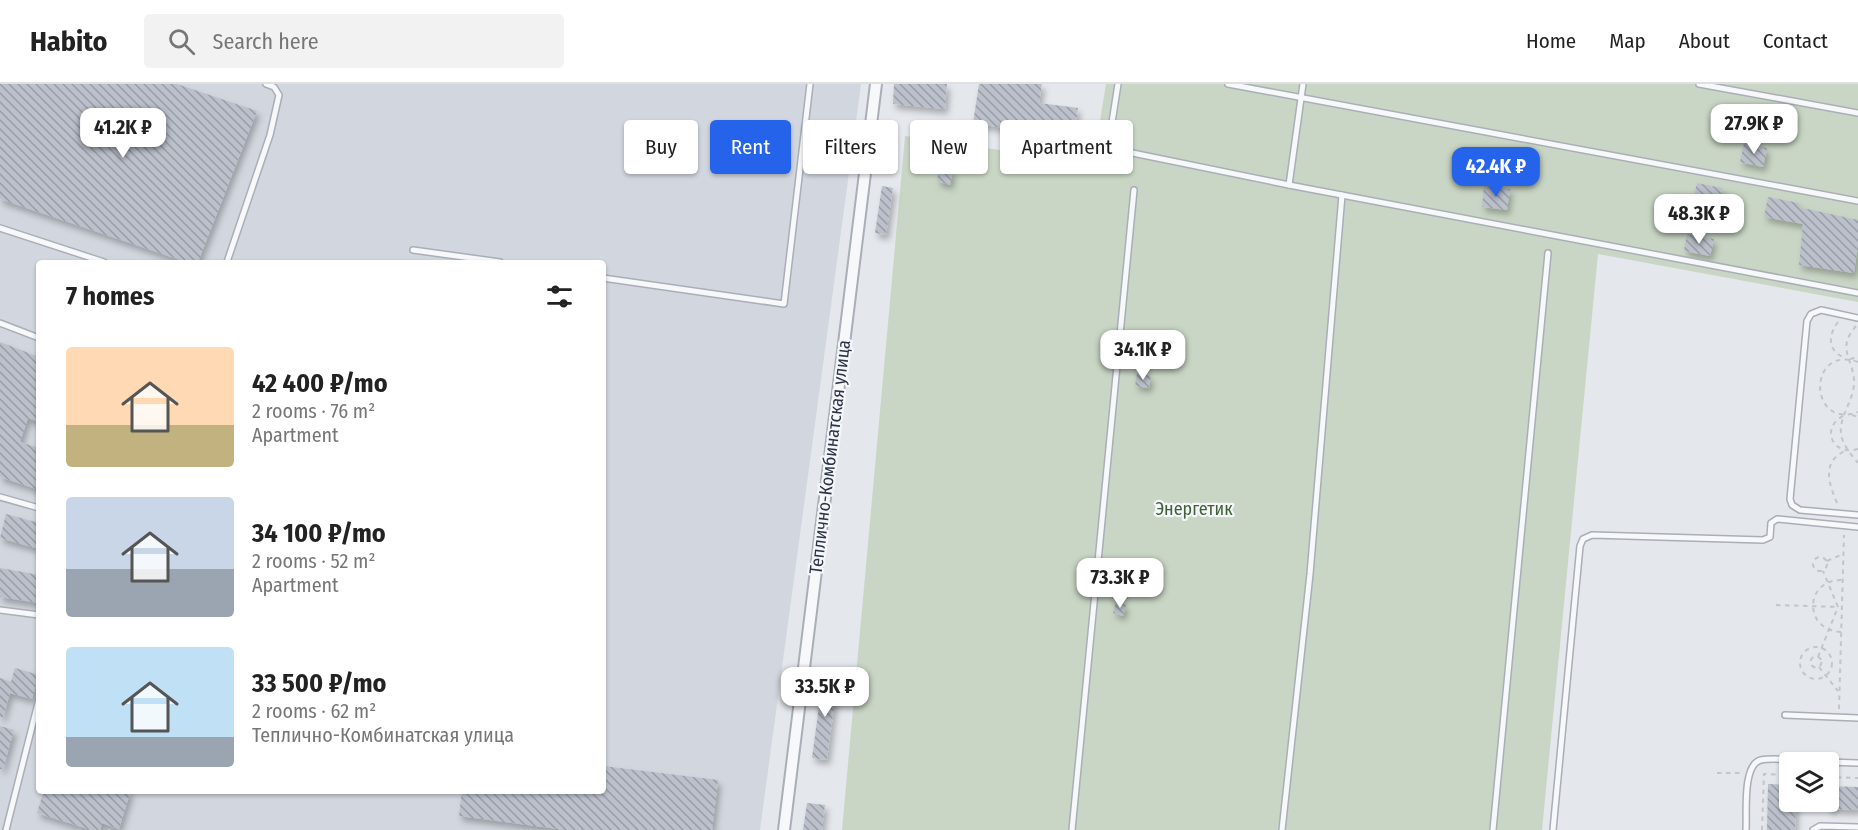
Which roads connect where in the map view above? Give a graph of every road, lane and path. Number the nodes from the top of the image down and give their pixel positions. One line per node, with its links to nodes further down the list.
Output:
1 (266, 84): 18 (lane)
2 (810, 84): 20 (lane)
3 (876, 84): 71 (street, Теплично-Комбинатская улица)
4 (1118, 84): 10 (lane)
5 (1228, 84): 8 (lane)
6 (1303, 84): 8 (lane)
7 (1699, 84): 9 (lane)
8 (1301, 98): 10 (lane); 13 (lane)
9 (1858, 113)
10 (1289, 184): 12 (lane)
11 (1134, 190): 72 (lane)
12 (1342, 195): 21 (lane); 73 (lane)
13 (1858, 201)
14 (0, 228): 17 (lane)
15 (413, 250): 19 (lane)
16 (1548, 253): 74 (lane)
17 (98, 260)
18 (228, 260)
19 (486, 260)
20 (606, 278)
21 (1858, 293)
22 (1844, 315): 23 (lane); 28 (path); 38 (lane)
23 (1858, 318)
24 (0, 323): 26 (lane)
25 (1858, 324): 28 (path)
26 (36, 337)
27 (1858, 357): 28 (path)
28 (1847, 359): 29 (path); 31 (path); 31 (path)
29 (1858, 362)
30 (1858, 412): 31 (path)
31 (1845, 415): 32 (path); 34 (path); 34 (path)
32 (1858, 417)
33 (1858, 449): 34 (path)
34 (1847, 451): 35 (path); 38 (path)
35 (1858, 463)
36 (0, 498): 37 (lane)
37 (36, 507)
38 (1842, 514): 39 (lane)
39 (1858, 515)
40 (1845, 526): 41 (lane); 42 (path); 75 (lane)
41 (1858, 527)
42 (1844, 554): 43 (path); 45 (path)
43 (1827, 561): 44 (path); 44 (path)
44 (1823, 571): 46 (path)
45 (1843, 580): 46 (path); 49 (path)
46 (1827, 582): 48 (path); 49 (path)
47 (1776, 605): 48 (path)
48 (1813, 606): 49 (path); 52 (path)
49 (1840, 607): 52 (path); 53 (path)
50 (0, 610): 51 (lane)
51 (36, 615)
52 (1829, 630): 53 (path); 54 (path)
53 (1841, 632): 58 (path)
54 (1821, 648): 55 (path); 57 (path); 57 (path)
55 (1818, 657): 56 (path); 56 (path)
56 (1819, 667): 57 (path)
57 (1826, 676): 58 (path)
58 (1839, 693): 61 (path)
59 (36, 711): 70 (lane)
60 (1785, 715): 61 (lane)
61 (1838, 717): 62 (lane)
62 (1858, 718)
63 (1779, 761): 76 (lane)
64 (1839, 762): 65 (lane)
65 (1858, 763)
66 (1779, 775): 77 (path)
67 (1839, 777): 68 (path)
68 (1858, 778)
69 (1858, 826): 78 (lane)
70 (6, 830)
71 (784, 830)
72 (1072, 830)
73 (1282, 830)
74 (1493, 830)
75 (1553, 830)
76 (1746, 830)
77 (1762, 830)
78 (1813, 830)

